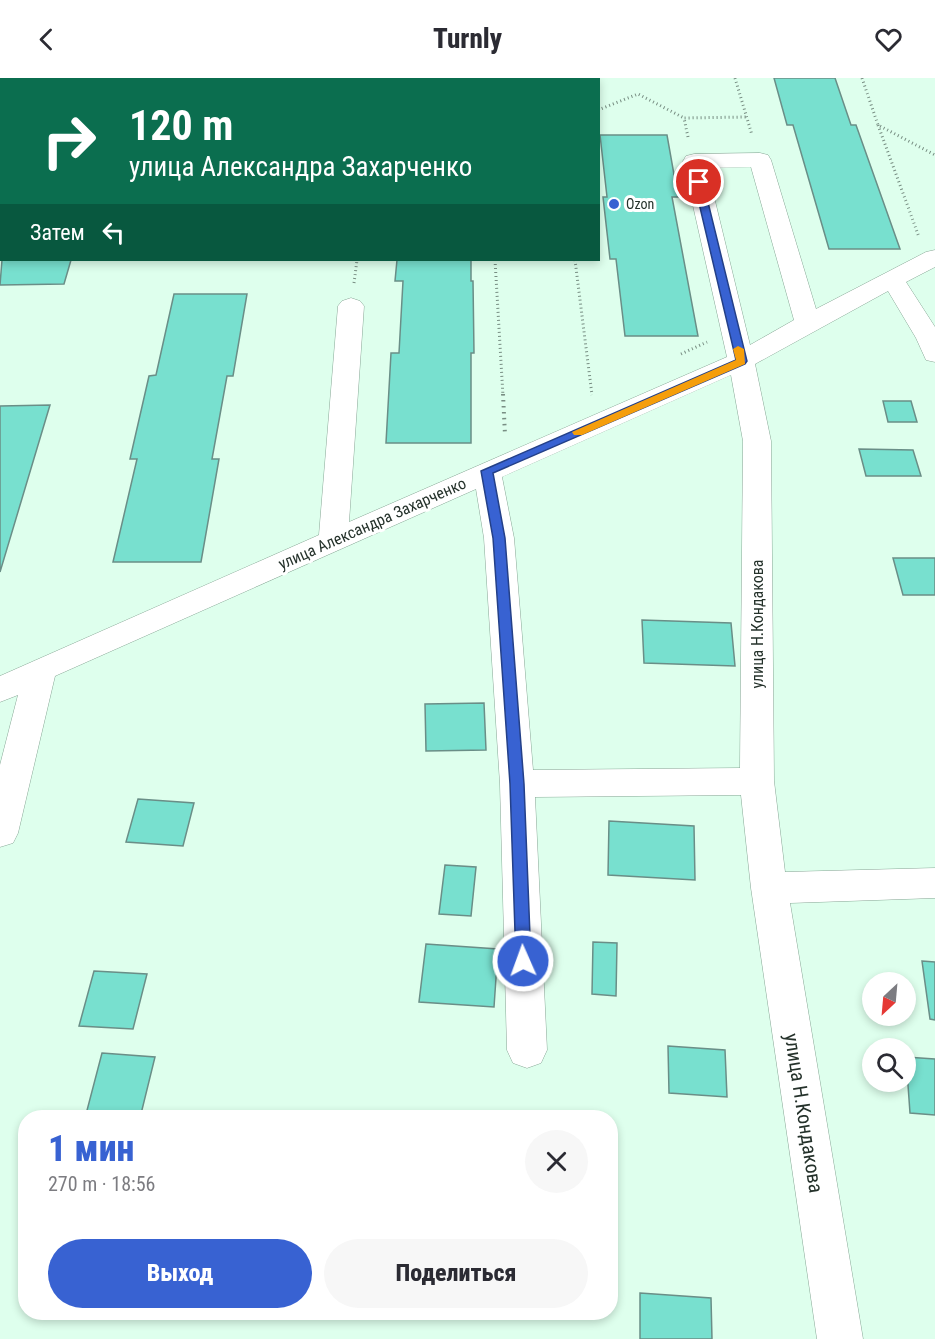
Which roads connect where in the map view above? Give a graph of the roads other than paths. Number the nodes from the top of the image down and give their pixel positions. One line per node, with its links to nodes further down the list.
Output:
1 (928, 250): 2 (street, улица Александра Захарченко)
2 (894, 280): 4 (street, улица Александра Захарченко); 6 (street)
3 (351, 306): 8 (street)
4 (808, 323): 5 (street, улица Александра Захарченко); 5 (street, улица Н.Кондакова)
5 (737, 345): 7 (street, улица Александра Захарченко); 11 (street, улица Н.Кондакова)
6 (935, 354)
7 (487, 471): 8 (street, улица Александра Захарченко); 12 (street)
8 (333, 540): 9 (street, улица Александра Захарченко)
9 (41, 669): 10 (street, улица Александра Захарченко); 13 (street)
10 (0, 690)
11 (757, 781): 12 (street); 15 (street, улица Н.Кондакова)
12 (517, 784): 16 (street)
13 (0, 833)
14 (935, 884): 15 (street)
15 (769, 888): 17 (street, улица Н.Кондакова)
16 (527, 1050)
17 (840, 1339)

